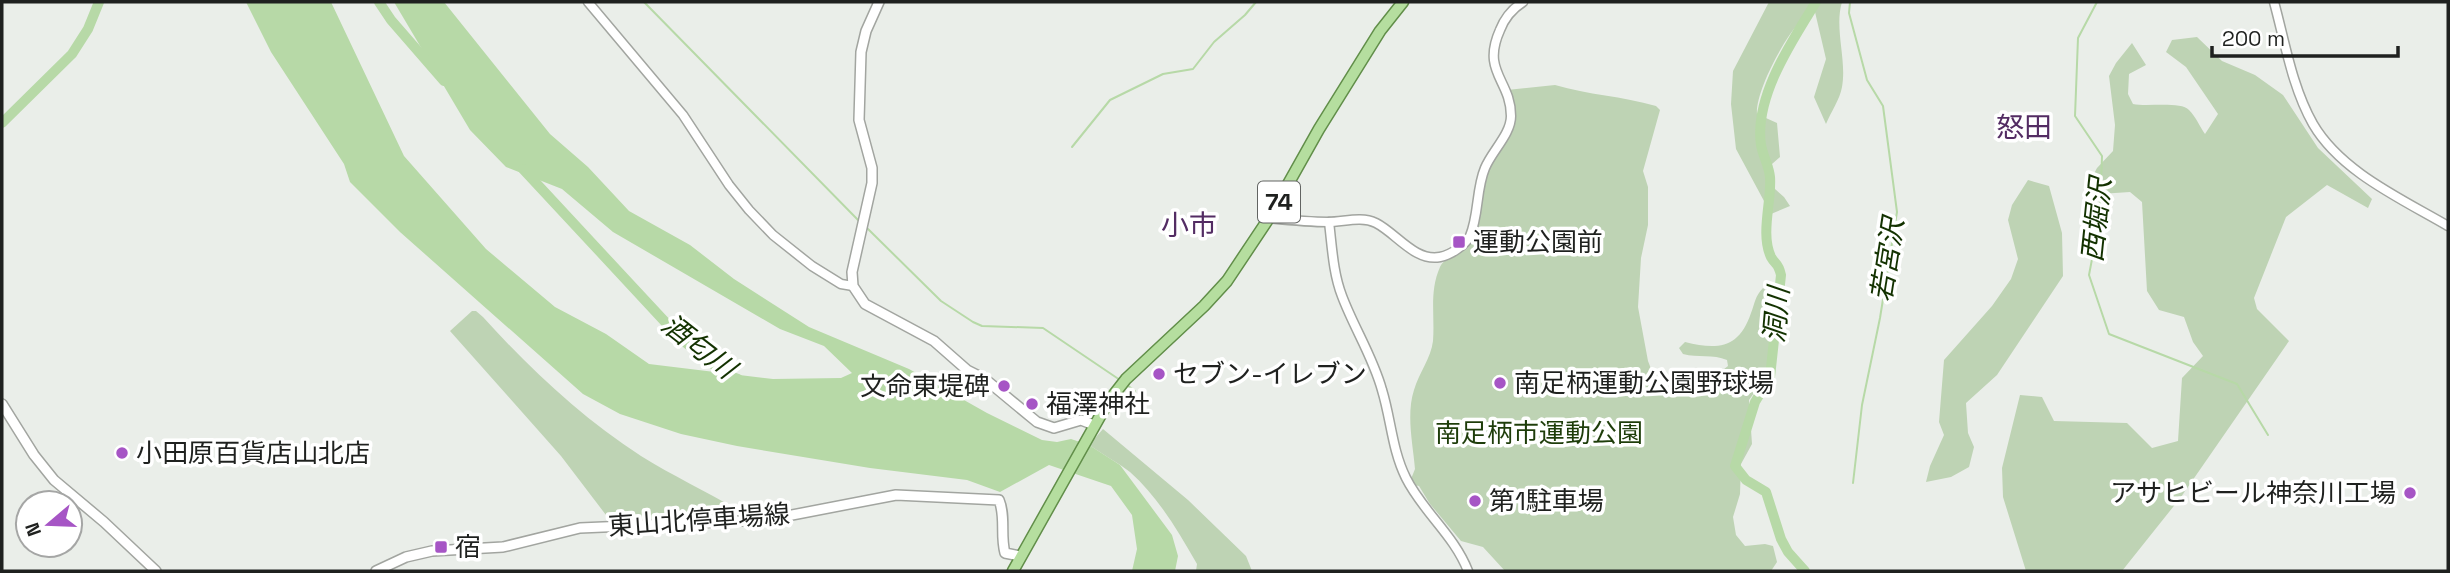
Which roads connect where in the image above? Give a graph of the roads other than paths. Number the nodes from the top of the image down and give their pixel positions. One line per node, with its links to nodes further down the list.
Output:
1 (588, 2): 9 (street)
2 (879, 2): 9 (main road)
3 (1403, 2): 6 (main road, 74)
4 (1524, 2): 7 (street)
5 (2274, 2): 8 (street)
6 (1269, 218): 7 (street); 11 (main road, 74)
7 (1329, 222): 16 (street)
8 (2448, 226)
9 (853, 286): 11 (main road)
10 (2, 404): 13 (main road)
11 (1094, 425): 12 (main road, 74)
12 (1020, 556): 14 (main road, 東山北停車場線); 15 (main road, 74)
13 (156, 571)
14 (376, 571)
15 (1013, 571)
16 (1468, 571)

